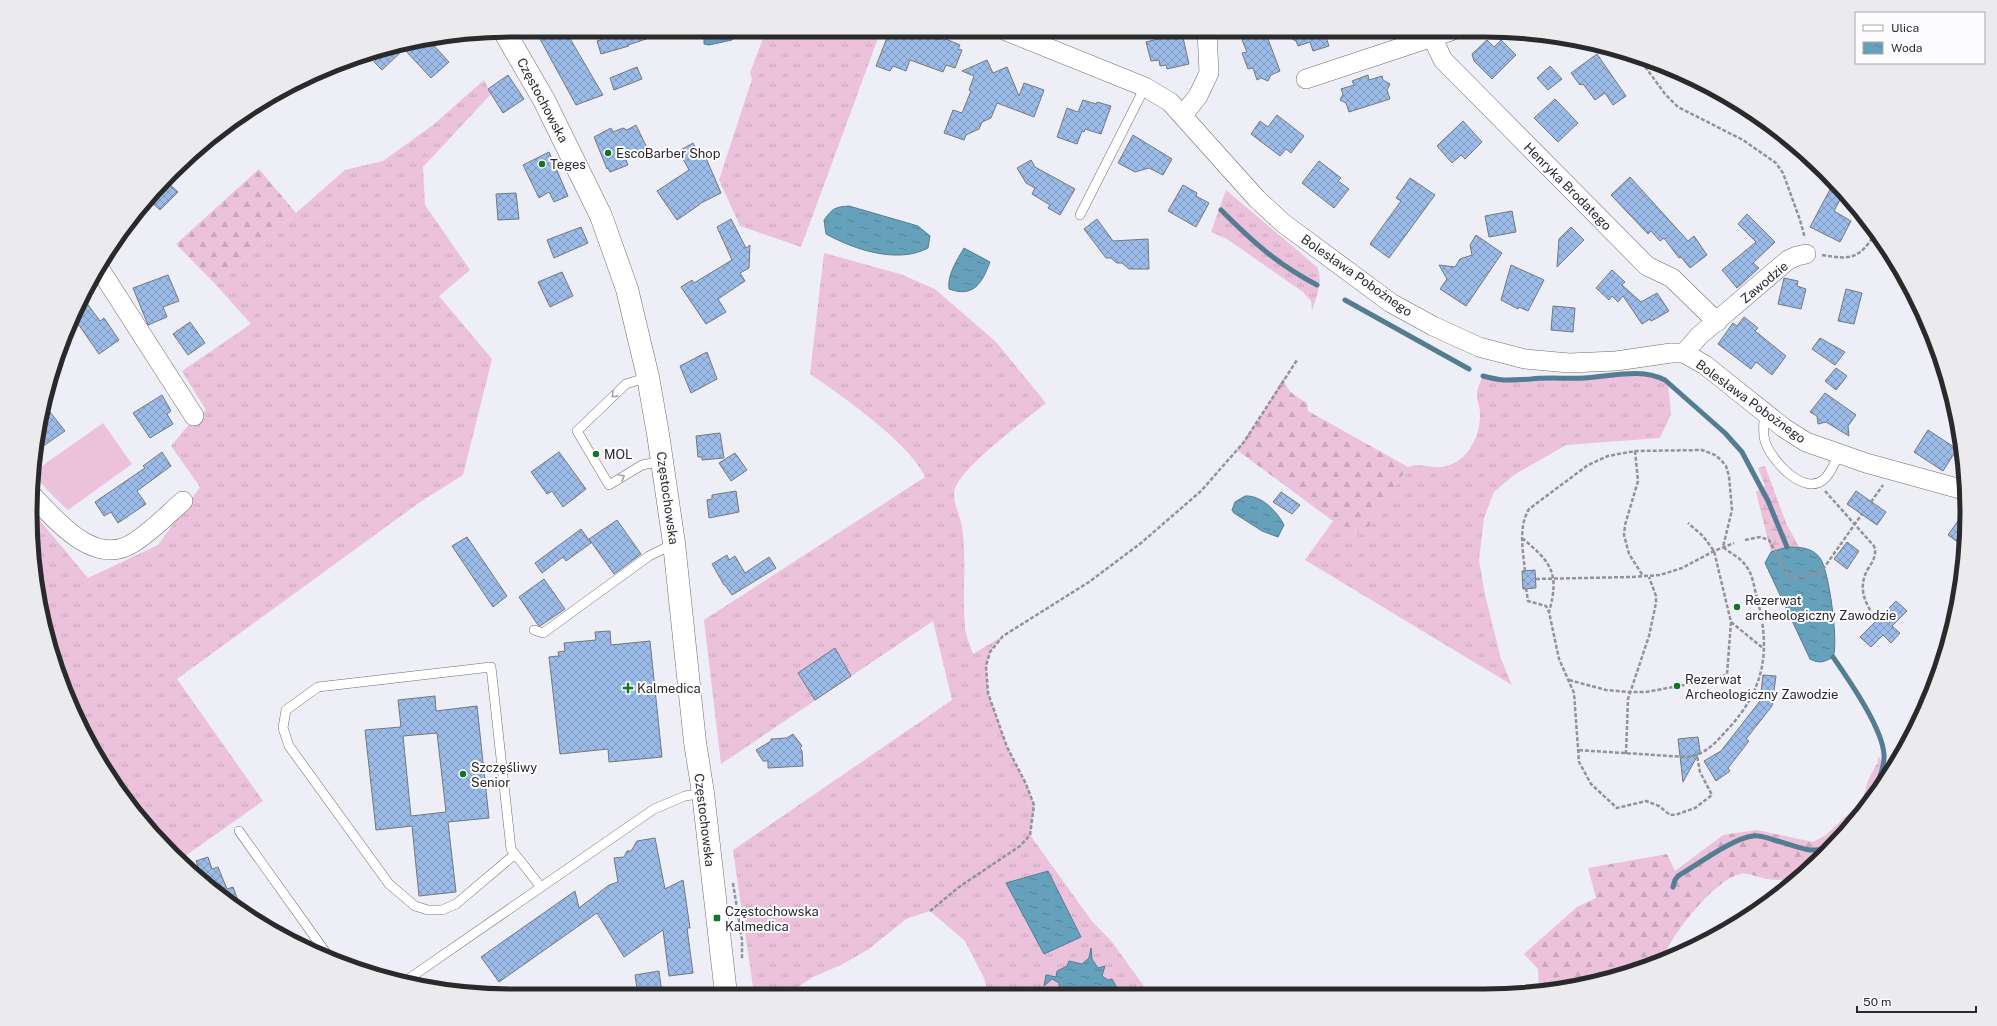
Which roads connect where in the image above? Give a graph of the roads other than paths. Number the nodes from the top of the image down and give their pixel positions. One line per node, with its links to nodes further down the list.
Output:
1 (508, 37): 13 (main road, Częstochowska)
2 (1023, 37): 6 (street, Bolesława Pobożnego)
3 (1207, 37): 7 (street)
4 (1432, 37): 5 (street); 11 (street, Henryka Brodatego)
5 (1306, 79)
6 (1145, 87): 7 (street, Bolesława Pobożnego); 8 (lane)
7 (1183, 115): 12 (street, Bolesława Pobożnego)
8 (1080, 215)
9 (1806, 254): 11 (street, Zawodzie)
10 (102, 273): 15 (street)
11 (1717, 322): 12 (street, Zawodzie)
12 (1684, 353): 14 (street, Bolesława Pobożnego)
13 (648, 377): 17 (main road, Częstochowska); 17 (lane, one-way to 17)
14 (1765, 413): 16 (street, Bolesława Pobożnego); 16 (lane)
15 (194, 416)
16 (1838, 454): 18 (street, Bolesława Pobożnego)
17 (662, 461): 21 (main road, Częstochowska)
18 (1959, 489)
19 (37, 501): 20 (street)
20 (183, 501)
21 (674, 543): 22 (lane); 23 (main road, Częstochowska)
22 (534, 630)
23 (703, 793): 26 (lane); 29 (main road, Częstochowska)
24 (239, 831): 27 (lane)
25 (514, 855): 25 (lane); 26 (lane)
26 (541, 887): 28 (lane)
27 (324, 950)
28 (410, 978)
29 (725, 989)

